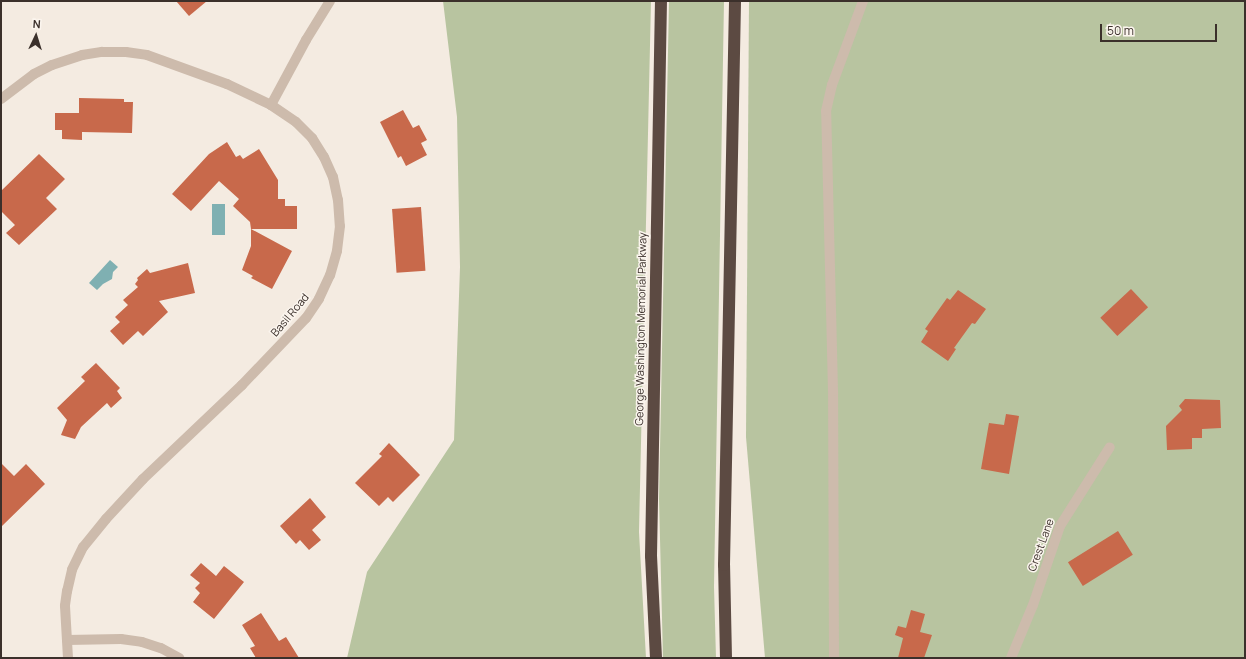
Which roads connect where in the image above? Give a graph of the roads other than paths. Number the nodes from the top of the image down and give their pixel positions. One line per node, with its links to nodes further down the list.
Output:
1 (330, 1): 6 (street)
2 (661, 1): 11 (highway, George Washington Memorial Parkway)
3 (735, 1): 12 (highway)
4 (863, 1): 13 (street)
5 (1, 99): 6 (street, Basil Road)
6 (271, 105): 8 (street, Basil Road)
7 (1110, 447): 14 (street, Crest Lane)
8 (67, 640): 9 (street, Basil Road); 10 (street)
9 (68, 658)
10 (179, 658)
11 (656, 658)
12 (726, 658)
13 (834, 658)
14 (1011, 658)

